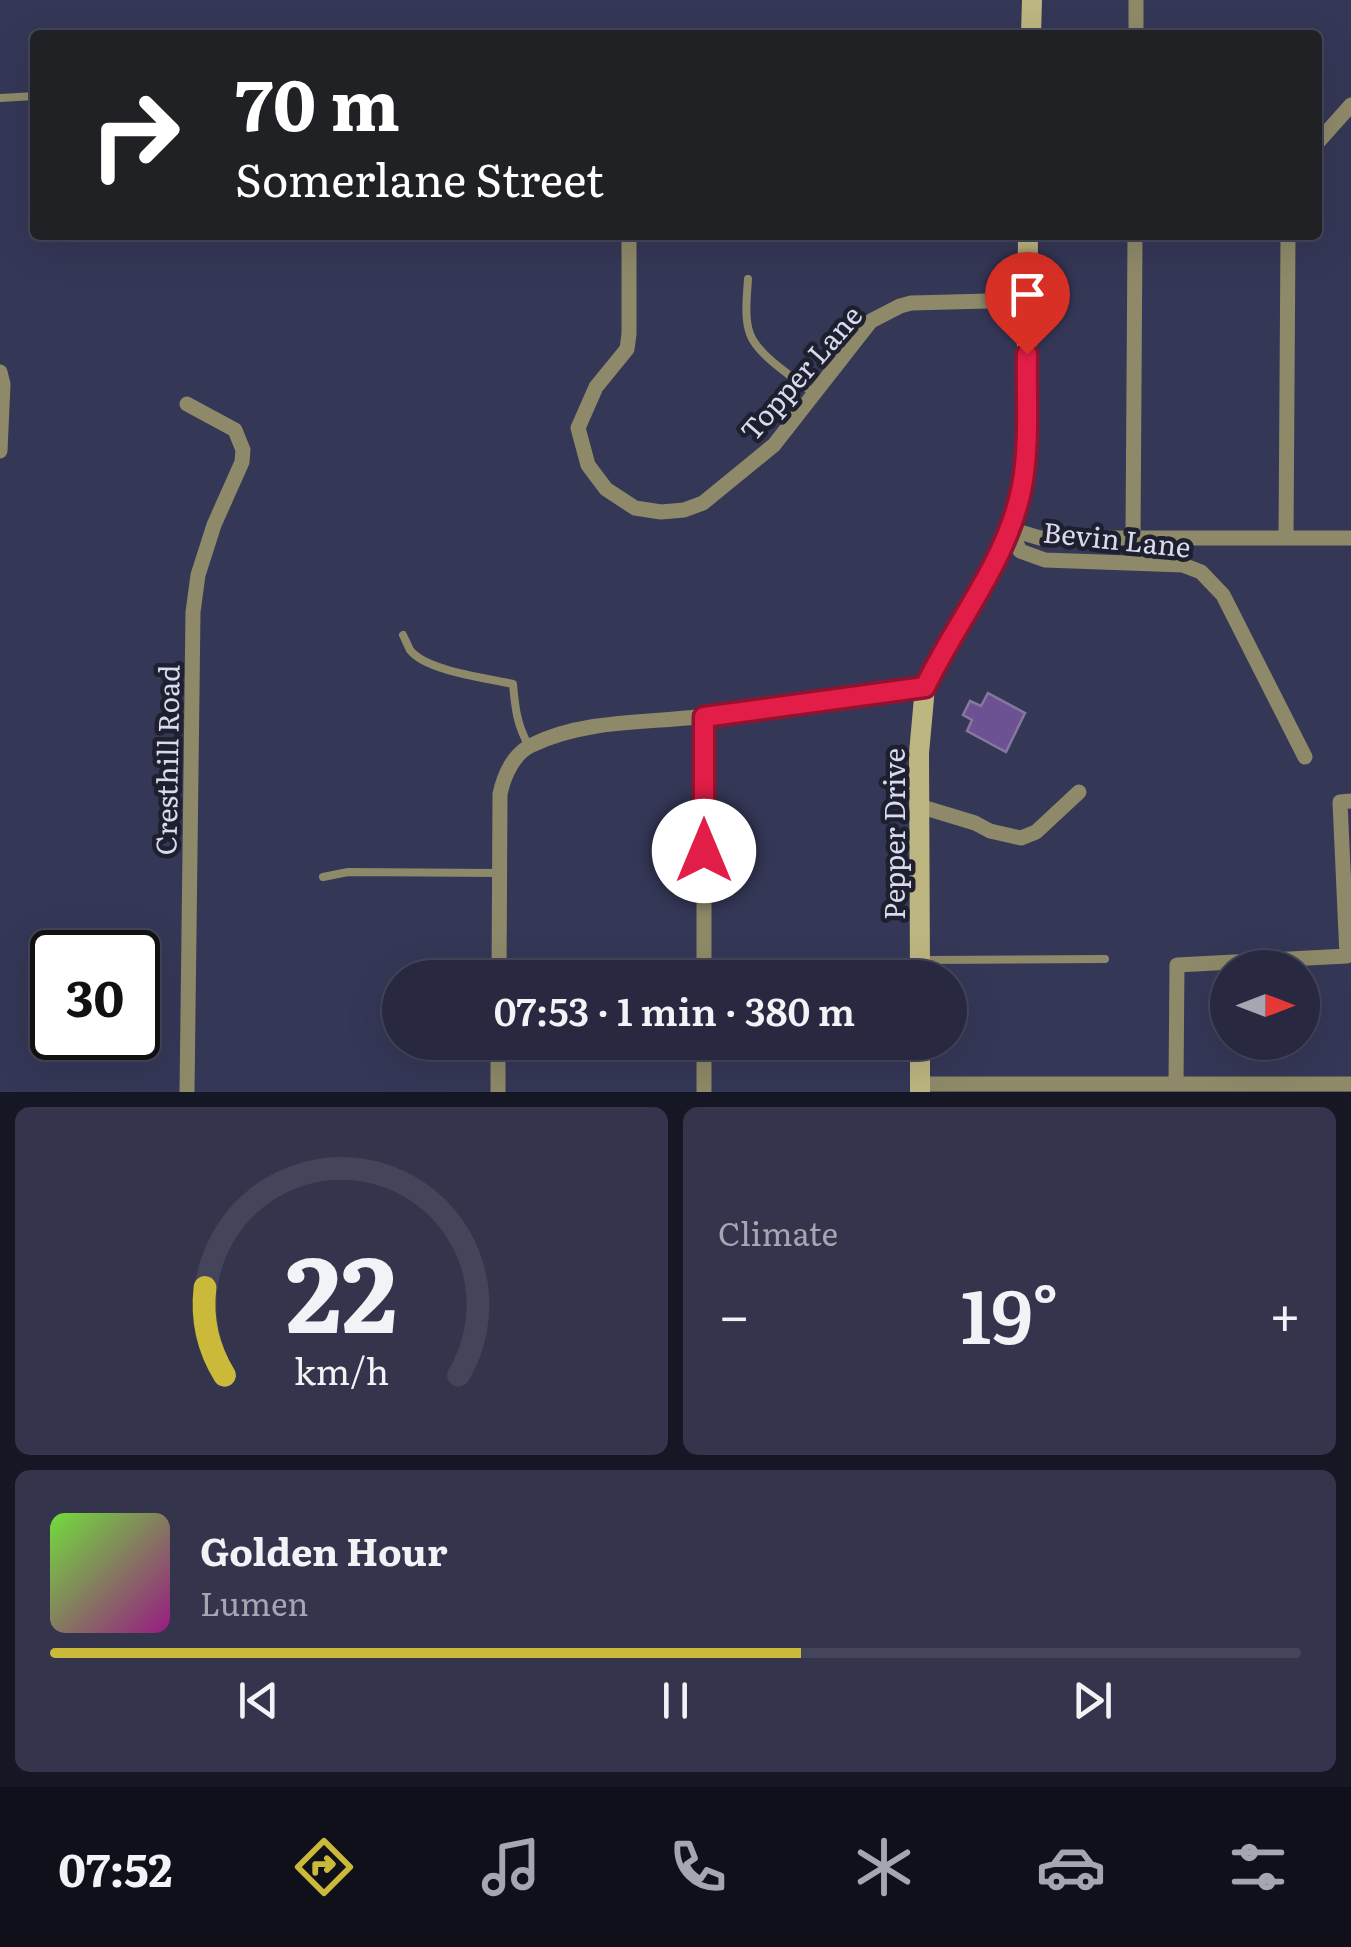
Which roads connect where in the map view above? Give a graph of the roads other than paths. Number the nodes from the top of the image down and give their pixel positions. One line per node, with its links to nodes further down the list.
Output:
1 (1032, 0): 3 (street)
2 (1136, 0): 4 (street)
3 (1031, 30)
4 (1136, 30)
5 (30, 96): 6 (lane)
6 (0, 98)
7 (1351, 105): 8 (street)
8 (1322, 138)
9 (630, 240): 16 (street, Topper Lane)
10 (1028, 240): 14 (street, Pepper Drive)
11 (1135, 240): 20 (street)
12 (1288, 240): 21 (street)
13 (748, 279): 16 (lane)
14 (1027, 300): 16 (street, Topper Lane); 19 (street, Pepper Drive)
15 (0, 372): 18 (street)
16 (813, 393)
17 (187, 404): 46 (street, Cresthill Road)
18 (0, 450)
19 (1010, 529): 20 (street); 24 (street, Pepper Drive); 27 (street, Bevin Lane)
20 (1132, 537): 21 (street)
21 (1286, 538): 22 (street)
22 (1351, 538)
23 (404, 634): 26 (lane)
24 (925, 687): 25 (street); 30 (street, Pepper Drive)
25 (704, 717): 26 (street); 36 (street)
26 (525, 749): 31 (street)
27 (1304, 757)
28 (1079, 792): 30 (street)
29 (1351, 801): 33 (street)
30 (919, 806): 37 (street, Pepper Drive)
31 (499, 874): 32 (lane); 35 (street)
32 (323, 877)
33 (1348, 890): 42 (street)
34 (1105, 959): 38 (lane)
35 (499, 960)
36 (704, 960)
37 (920, 960)
38 (967, 966)
39 (498, 1060): 47 (street)
40 (704, 1060): 48 (street)
41 (920, 1060): 44 (street)
42 (1176, 1084): 43 (street); 45 (street)
43 (1351, 1084)
44 (921, 1088): 45 (street)
45 (1097, 1088)
46 (187, 1092)
47 (498, 1092)
48 (704, 1092)

